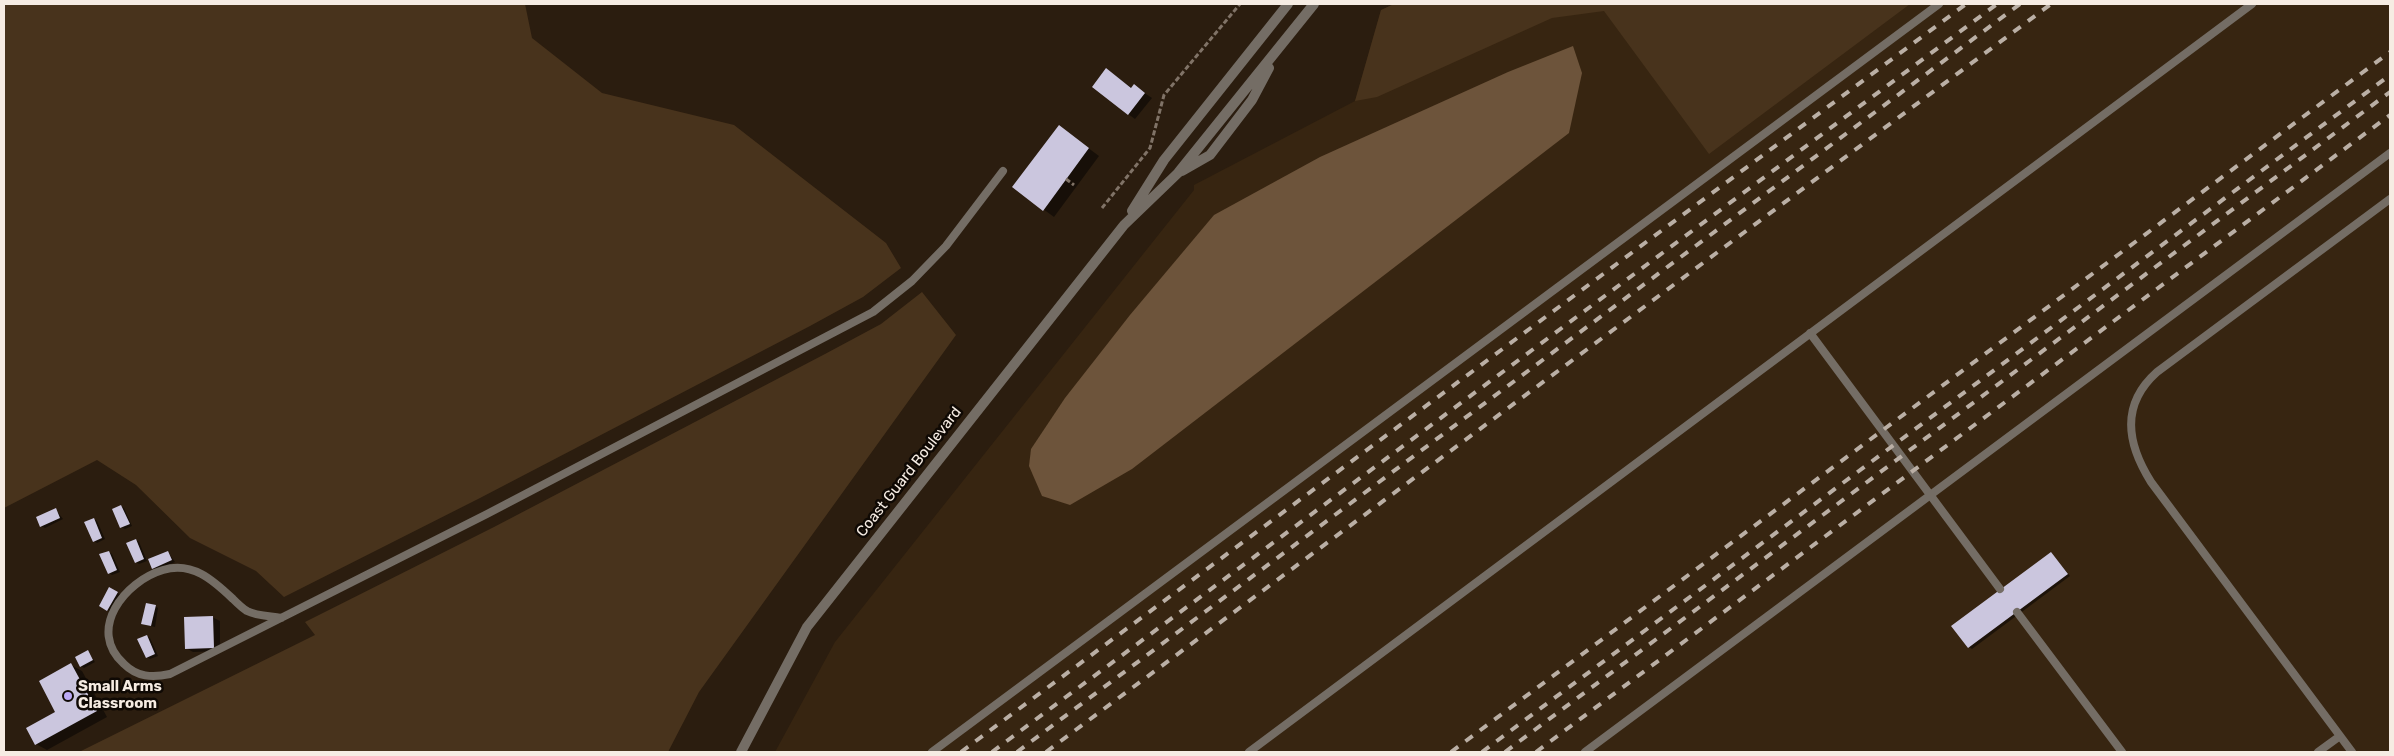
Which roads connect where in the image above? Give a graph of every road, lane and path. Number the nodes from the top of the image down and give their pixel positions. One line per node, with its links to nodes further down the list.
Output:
1 (1240, 4): 11 (path)
2 (1288, 4): 12 (street, Coast Guard Boulevard)
3 (1314, 4): 12 (street, Coast Guard Boulevard)
4 (1940, 4): 20 (lane)
5 (2252, 4): 13 (lane)
6 (2390, 153): 14 (lane)
7 (1003, 171): 17 (lane)
8 (1066, 179): 9 (path)
9 (1074, 185)
10 (2390, 199): 18 (lane)
11 (1102, 208)
12 (1124, 225): 19 (street, Coast Guard Boulevard)
13 (1810, 333): 14 (lane); 21 (lane)
14 (1931, 496): 15 (lane); 22 (lane)
15 (2000, 589)
16 (2017, 612): 23 (lane)
17 (281, 618): 17 (lane)
18 (2340, 736): 24 (lane); 25 (lane)
19 (741, 752)
20 (932, 752)
21 (1249, 752)
22 (1585, 752)
23 (2122, 752)
24 (2318, 752)
25 (2352, 752)

